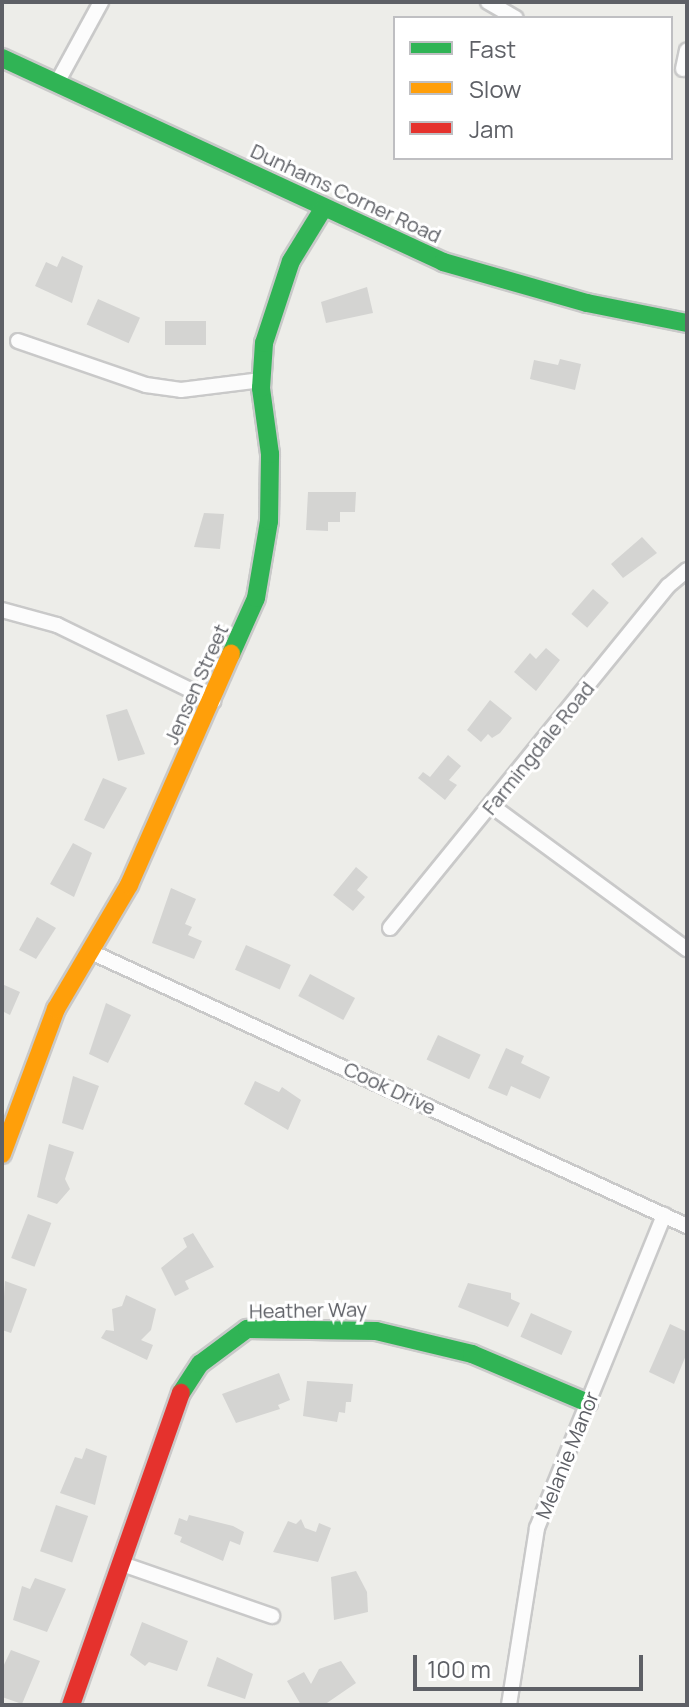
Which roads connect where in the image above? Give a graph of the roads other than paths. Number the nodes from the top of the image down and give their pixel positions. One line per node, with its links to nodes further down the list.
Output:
1 (101, 2): 7 (street)
2 (488, 2): 3 (street)
3 (512, 16)
4 (687, 50): 6 (street)
5 (2, 58): 7 (street, Dunhams Corner Road)
6 (680, 68)
7 (58, 81): 8 (street, Dunhams Corner Road)
8 (323, 209): 9 (street, Dunhams Corner Road); 11 (street, Jensen Street)
9 (687, 323)
10 (18, 341): 11 (street)
11 (261, 380): 14 (street, Jensen Street)
12 (687, 570): 15 (street, Farmingdale Road)
13 (2, 610): 14 (street)
14 (213, 701): 18 (street, Jensen Street)
15 (492, 806): 16 (street, Farmingdale Road); 17 (street)
16 (390, 928)
17 (687, 949)
18 (91, 952): 19 (street, Jensen Street); 20 (street, Cook Drive)
19 (2, 1154)
20 (664, 1215): 21 (street, Cook Drive); 22 (street, Melanie Manor)
21 (687, 1226)
22 (588, 1403): 23 (street, Heather Way); 26 (street, Melanie Manor)
23 (122, 1564): 24 (street); 25 (street, Heather Way)
24 (272, 1616)
25 (71, 1705)
26 (509, 1705)

